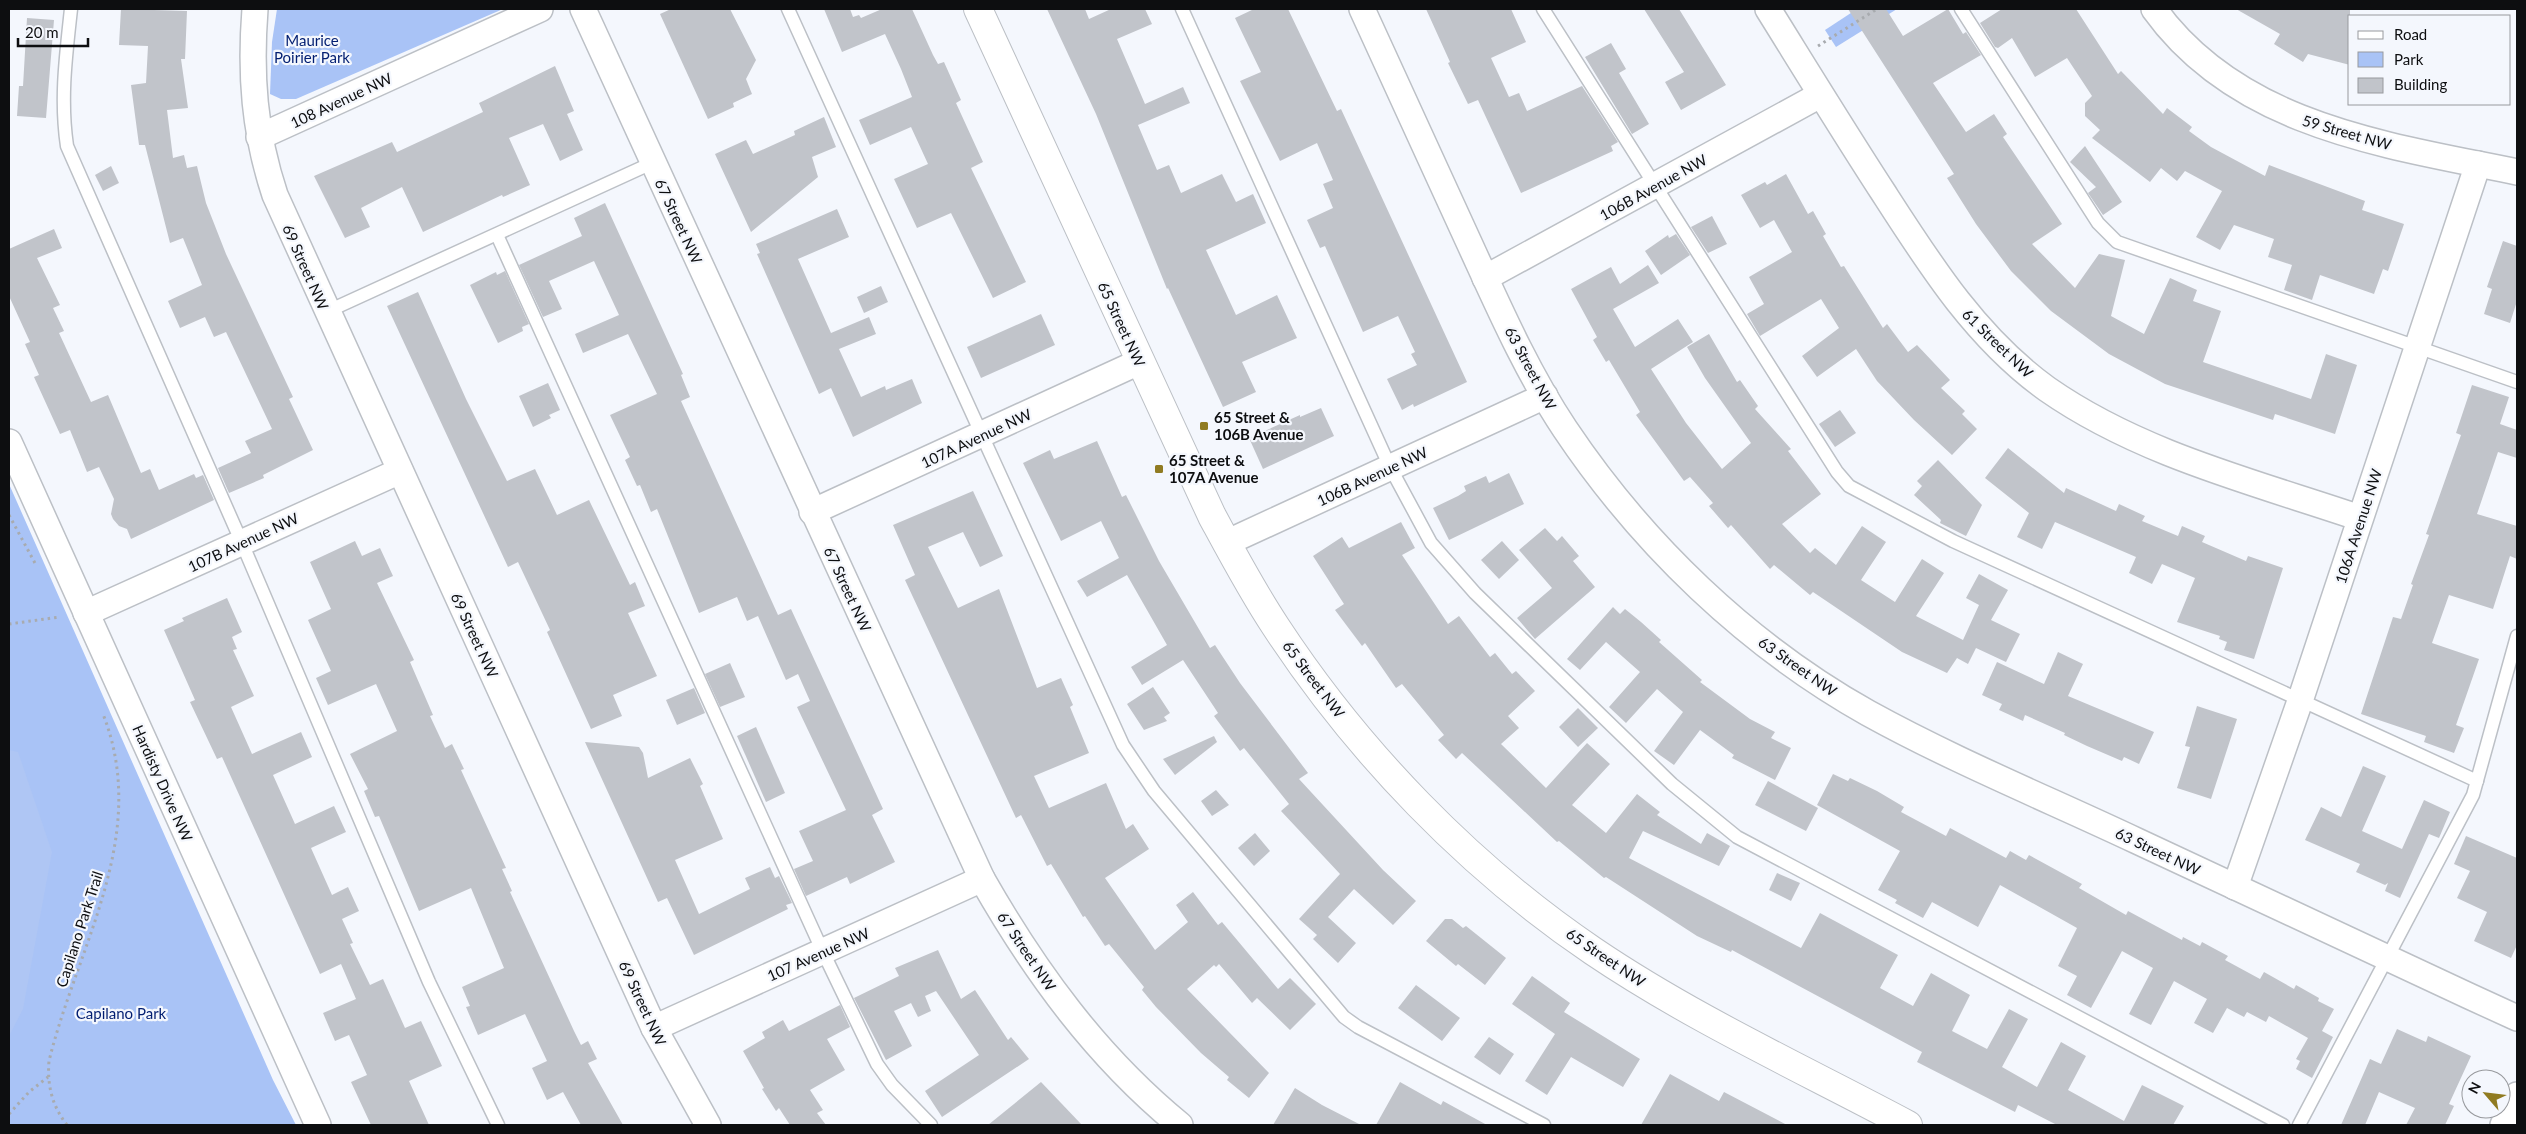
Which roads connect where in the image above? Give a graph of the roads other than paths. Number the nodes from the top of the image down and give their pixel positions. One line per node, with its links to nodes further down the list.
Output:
1 (71, 9): 32 (lane)
2 (255, 9): 14 (street)
3 (540, 9): 14 (street, 108 Avenue NW)
4 (583, 9): 15 (street, 67 Street NW)
5 (788, 9): 26 (lane)
6 (978, 9): 23 (street, 65 Street NW)
7 (1182, 9): 28 (lane)
8 (1362, 9): 20 (street, 63 Street NW)
9 (1543, 9): 18 (lane)
10 (1768, 9): 13 (street, 61 Street NW)
11 (1961, 9): 22 (lane)
12 (2154, 9): 16 (street, 59 Street NW)
13 (1820, 95): 18 (street, 106B Avenue NW); 31 (street, 61 Street NW)
14 (259, 137): 21 (street, 69 Street NW)
15 (652, 163): 19 (lane); 30 (street, 67 Street NW)
16 (2478, 164): 17 (street, 59 Street NW); 22 (street, 106A Avenue NW)
17 (2517, 172)
18 (1656, 185): 20 (street, 106B Avenue NW); 36 (lane)
19 (496, 236): 21 (lane); 40 (lane)
20 (1485, 278): 25 (street, 63 Street NW)
21 (326, 312): 29 (street, 69 Street NW)
22 (2417, 347): 24 (lane); 31 (street, 106A Avenue NW)
23 (1140, 362): 26 (street, 107A Avenue NW); 33 (street, 65 Street NW)
24 (2517, 382)
25 (1545, 396): 28 (street, 106B Avenue NW); 39 (street, 63 Street NW)
26 (982, 436): 30 (street, 107A Avenue NW); 50 (lane)
27 (9, 442): 34 (street, Hardisty Drive NW)
28 (1390, 467): 33 (street, 106B Avenue NW); 52 (lane)
29 (400, 471): 32 (street, 107B Avenue NW); 43 (street, 69 Street NW)
30 (812, 512): 38 (street, 67 Street NW)
31 (2360, 518): 36 (street, 106A Avenue NW)
32 (242, 543): 34 (street, 107B Avenue NW); 46 (lane)
33 (1226, 543): 51 (street, 65 Street NW)
34 (86, 613): 45 (street, Hardisty Drive NW)
35 (2517, 636): 37 (lane)
36 (2300, 700): 37 (lane); 39 (street, 106A Avenue NW)
37 (2478, 781): 41 (lane)
38 (982, 879): 40 (street, 107 Avenue NW); 49 (street, 67 Street NW)
39 (2235, 887): 41 (street, 63 Street NW)
40 (823, 952): 43 (street, 107 Avenue NW); 48 (lane)
41 (2388, 960): 42 (street, 63 Street NW); 53 (lane)
42 (2517, 1018)
43 (654, 1028): 47 (street, 69 Street NW)
44 (2517, 1095): 54 (street)
45 (318, 1125)
46 (498, 1125)
47 (708, 1125)
48 (931, 1125)
49 (1180, 1125)
50 (1544, 1125)
51 (1908, 1125)
52 (2283, 1125)
53 (2299, 1125)
54 (2502, 1125)

